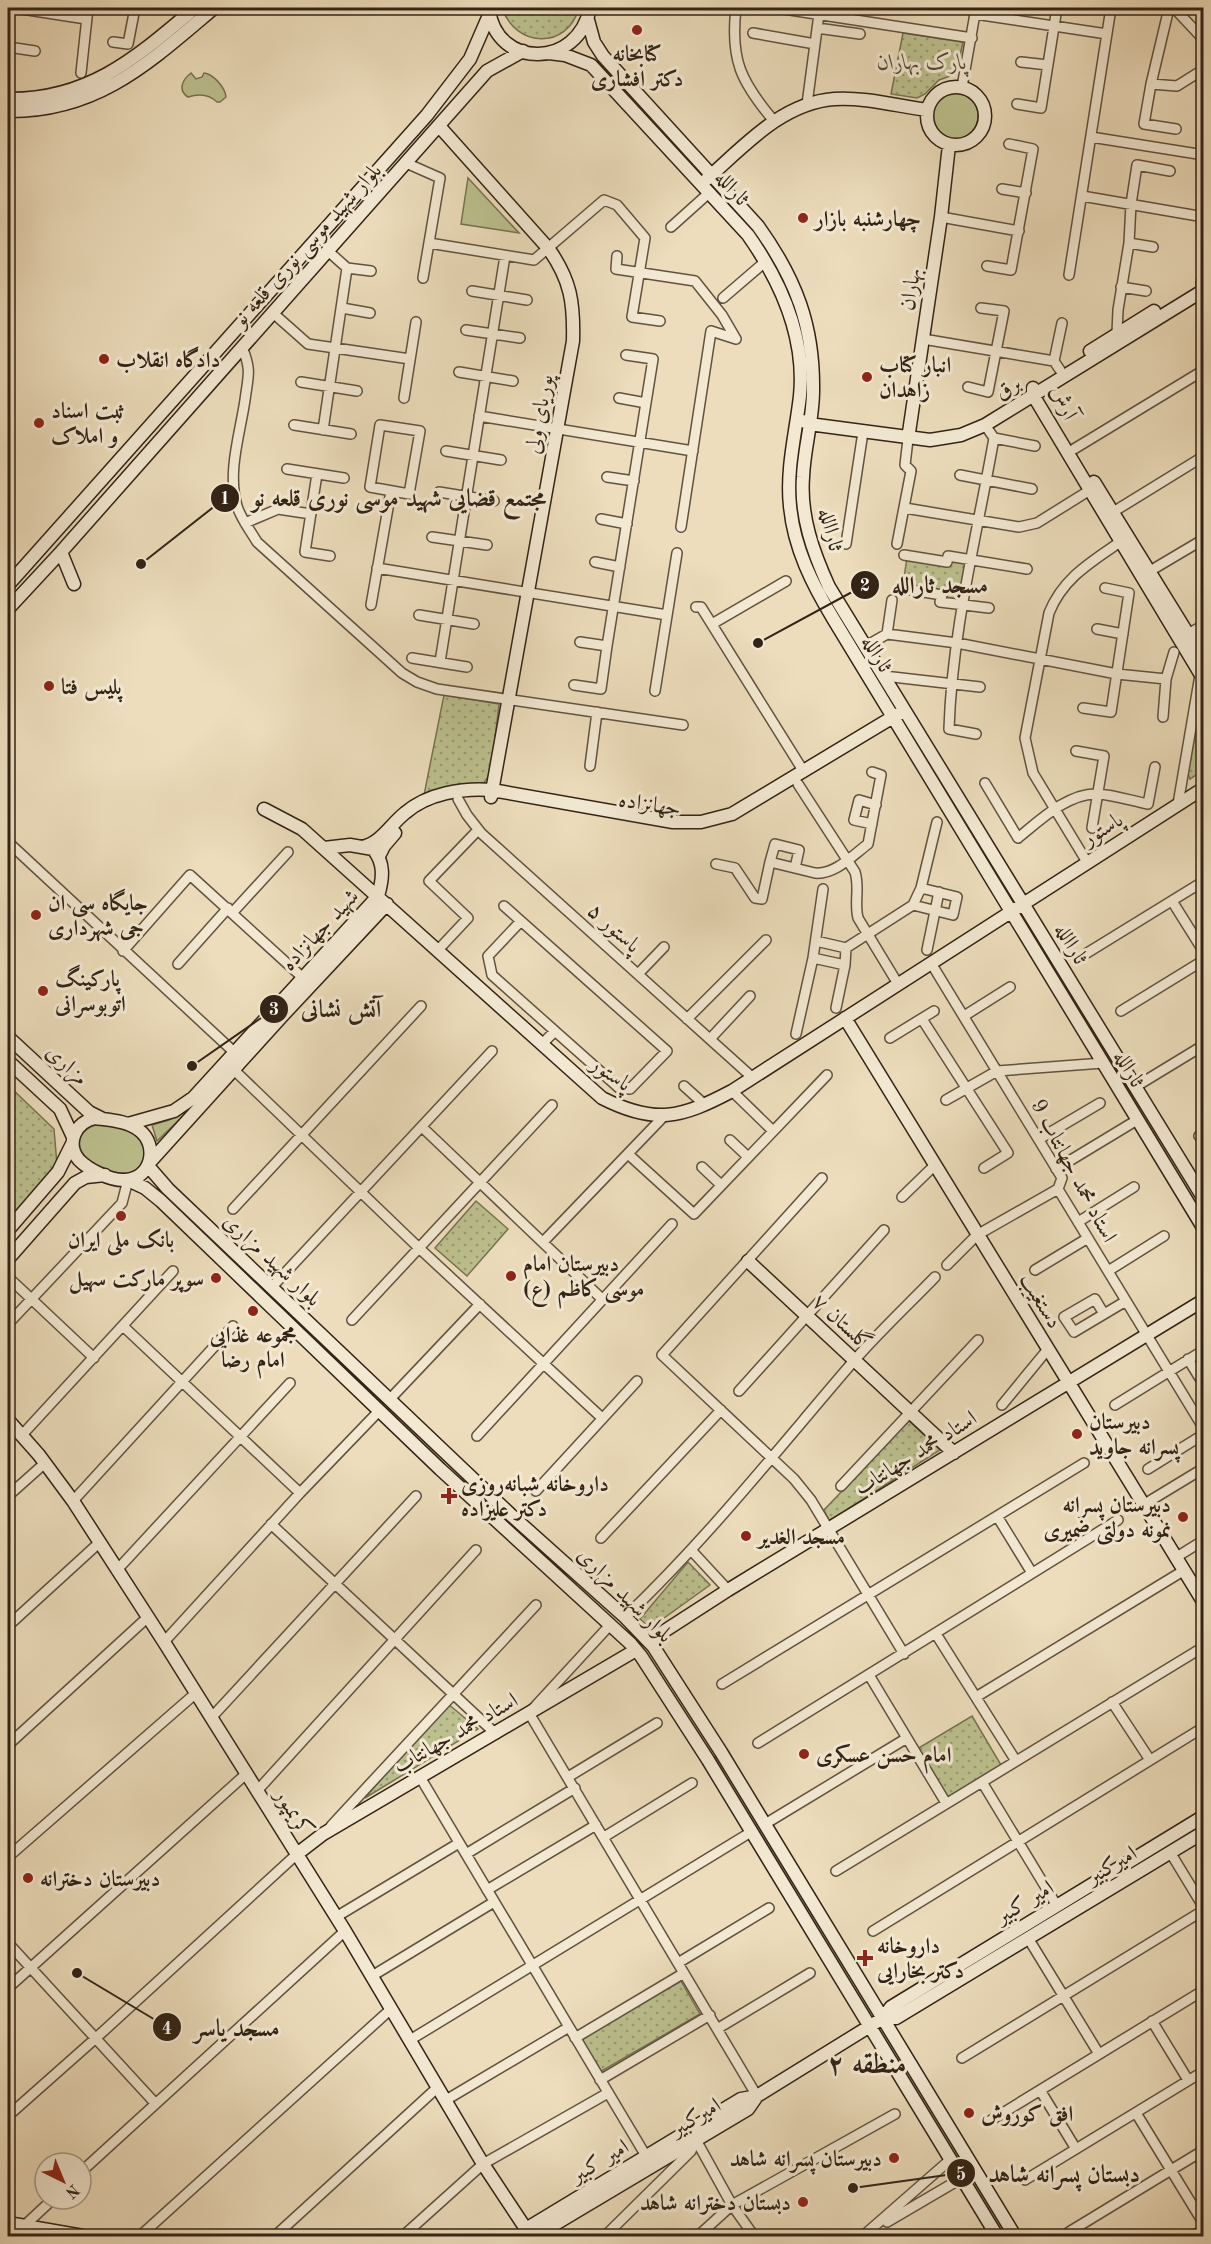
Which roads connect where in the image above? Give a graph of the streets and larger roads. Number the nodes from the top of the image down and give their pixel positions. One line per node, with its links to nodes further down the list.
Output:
1 (15, 8): 17 (street)
2 (88, 8): 17 (street)
3 (214, 8): 14 (street)
4 (736, 8): 44 (street)
5 (777, 8): 12 (street)
6 (1057, 8): 18 (street)
7 (1111, 8): 22 (street)
8 (1169, 8): 37 (street)
9 (1174, 8): 24 (street)
10 (137, 9): 25 (street)
11 (490, 10): 29 (street); 31 (street, بلوار شهید موسی نوری قلعه نو)
12 (804, 10): 16 (street)
13 (976, 11): 18 (street); 23 (street)
14 (192, 12): 39 (street); 43 (street)
15 (589, 14): 30 (street); 53 (street, ثاراالله)
16 (819, 14): 19 (street); 23 (street)
17 (86, 19): 36 (street)
18 (1054, 26): 22 (street); 33 (street)
19 (817, 28): 21 (street); 26 (street)
20 (753, 33): 26 (street)
21 (860, 34)
22 (1107, 34): 47 (street)
23 (972, 38): 38 (street)
24 (1203, 40)
25 (113, 42)
26 (815, 44): 40 (street)
27 (8, 47): 28 (street)
28 (35, 51)
29 (523, 51): 30 (street, ثارالله); 35 (street, بلوار شهید موسی نوری قلعه نو)
30 (549, 53): 54 (street, ثارالله)
31 (470, 59): 35 (street); 175 (street, بلوار شهید موسی نوری قلعه نو)
32 (1021, 62): 33 (street)
33 (1047, 65): 41 (street)
34 (1203, 69): 37 (street)
35 (487, 71): 45 (street, بلوار شهید موسی نوری قلعه نو)
36 (81, 73)
37 (1151, 84): 46 (street)
38 (962, 87): 42 (street); 49 (street)
39 (8, 99)
40 (807, 104): 42 (street); 44 (street)
41 (1017, 104)
42 (927, 110): 49 (street)
43 (8, 111)
44 (774, 121): 53 (street)
45 (439, 126): 51 (street, بلوار شهید موسی نوری قلعه نو); 66 (street, پوریای ولی)
46 (1176, 129)
47 (1091, 137): 50 (street); 57 (street)
48 (1009, 144): 56 (street)
49 (950, 145): 60 (street, بهاران)
50 (1203, 155)
51 (406, 163): 63 (street); 67 (street, بلوار شهید موسی نوری قلعه نو)
52 (1170, 171): 58 (street)
53 (712, 175): 54 (street); 117 (street, ثاراالله)
54 (706, 188): 61 (street); 70 (street, ثارالله)
55 (1002, 189): 56 (street)
56 (1026, 193): 62 (street)
57 (1082, 196): 58 (street); 76 (street)
58 (1131, 204): 59 (street); 64 (street)
59 (1203, 216)
60 (941, 217): 62 (street); 96 (street, بهاران)
61 (671, 227)
62 (1019, 231): 71 (street)
63 (429, 243): 68 (street); 77 (street)
64 (1129, 243): 65 (street); 79 (street)
65 (1153, 247)
66 (548, 248): 68 (street); 75 (street); 120 (street, پوریای ولی)
67 (328, 251): 73 (street); 88 (street, بلوار شهید موسی نوری قلعه نو)
68 (505, 256): 82 (street)
69 (617, 256): 75 (street)
70 (766, 261): 83 (street); 116 (street, ثارالله)
71 (987, 266)
72 (1203, 266): 78 (street)
73 (346, 268): 74 (street); 85 (street)
74 (371, 271)
75 (639, 273): 89 (street); 130 (street)
76 (1069, 275)
77 (423, 278)
78 (1203, 286): 93 (street, برق); 111 (street, برق)
79 (1121, 288): 81 (street); 93 (street)
80 (472, 291): 82 (street)
81 (1146, 291)
82 (498, 295): 84 (street); 94 (street)
83 (723, 298)
84 (527, 300)
85 (342, 308): 87 (street); 98 (street)
86 (981, 308): 99 (street)
87 (370, 312)
88 (273, 313): 97 (street, بلوار شهید موسی نوری قلعه نو); 98 (street)
89 (660, 321)
90 (416, 322): 101 (street)
91 (1062, 323): 102 (street)
92 (466, 330): 94 (street)
93 (1118, 333): 102 (street, برق)
94 (492, 334): 95 (street); 105 (street)
95 (520, 338)
96 (922, 339): 99 (street); 124 (street, بهاران)
97 (242, 347): 152 (street); 162 (street, بلوار شهید موسی نوری قلعه نو)
98 (336, 348): 101 (street); 108 (street)
99 (996, 352): 102 (street); 109 (street)
100 (626, 355): 114 (street)
101 (410, 359): 112 (street)
102 (1057, 365): 111 (street, برق)
103 (1203, 370): 128 (street)
104 (459, 372): 105 (street)
105 (486, 376): 106 (street); 115 (street)
106 (513, 381)
107 (301, 382): 108 (street)
108 (330, 387): 110 (street); 121 (street)
109 (968, 387)
110 (357, 391)
111 (1035, 391): 119 (street, برق); 124 (street, برق); 128 (street, آرش); 141 (street, آرش)
112 (404, 398)
113 (619, 398): 114 (street)
114 (646, 403): 126 (street)
115 (479, 416): 120 (street); 131 (street)
116 (797, 418): 117 (street); 219 (street, ثارالله)
117 (810, 420): 122 (street, برق); 124 (street, برق); 199 (street, ثاراالله)
118 (294, 425): 121 (street)
119 (985, 425): 124 (street, برق); 125 (street)
120 (556, 429): 126 (street); 178 (street, پوریای ولی)
121 (323, 430): 123 (street)
122 (862, 432): 124 (street, برق); 159 (street)
123 (351, 434)
124 (908, 435): 147 (street)
125 (994, 438): 127 (street); 139 (street)
126 (640, 442): 130 (street); 140 (street)
127 (1035, 446)
128 (1074, 449): 141 (street, آرش)
129 (446, 451): 131 (street)
130 (693, 451): 154 (street)
131 (473, 455): 133 (street); 145 (street)
132 (1203, 456): 148 (street)
133 (501, 460)
134 (287, 469): 135 (street)
135 (317, 474): 138 (street); 149 (street)
136 (960, 475): 139 (street)
137 (607, 477): 140 (street)
138 (344, 478)
139 (986, 480): 142 (street); 151 (street)
140 (634, 481): 153 (street)
141 (1093, 488): 148 (street, آرش); 151 (street); 157 (street, آرش)
142 (1032, 489)
143 (391, 491): 143 (street); 169 (street)
144 (439, 492): 145 (street)
145 (466, 496): 146 (street); 158 (street)
146 (494, 501)
147 (905, 508): 151 (street); 160 (street)
148 (1113, 512): 157 (street, آرش)
149 (311, 514): 152 (street); 165 (street)
150 (601, 519): 153 (street)
151 (978, 521): 166 (street)
152 (245, 523): 214 (street)
153 (627, 524): 168 (street)
154 (681, 527)
155 (432, 537): 158 (street)
156 (1203, 539): 171 (street)
157 (1124, 540): 171 (street, آرش); 203 (street); 208 (street, آرش)
158 (459, 541): 161 (street); 172 (street)
159 (846, 544)
160 (897, 544)
161 (487, 545)
162 (61, 552): 174 (street); 185 (street, بلوار شهید موسی نوری قلعه نو)
163 (676, 553): 187 (street)
164 (904, 555): 166 (street)
165 (330, 556)
166 (970, 559): 170 (street); 180 (street)
167 (595, 562): 168 (street)
168 (620, 567): 182 (street)
169 (377, 568): 172 (street); 181 (street)
170 (1027, 569)
171 (1150, 571): 195 (street, آرش)
172 (453, 580): 178 (street); 188 (street)
173 (786, 581): 190 (street)
174 (74, 584)
175 (8, 585)
176 (899, 588): 180 (street)
177 (1105, 588): 194 (street)
178 (529, 592): 182 (street); 214 (street, پوریای ولی)
179 (892, 600): 193 (street)
180 (963, 604): 184 (street); 197 (street)
181 (371, 605)
182 (614, 606): 187 (street); 198 (street)
183 (696, 607): 190 (street)
184 (989, 608)
185 (8, 609)
186 (419, 615): 188 (street)
187 (667, 615): 213 (street)
188 (447, 620): 189 (street); 204 (street)
189 (474, 624)
190 (712, 624): 226 (street)
191 (1203, 625): 195 (street)
192 (1097, 629): 194 (street)
193 (887, 634): 197 (street); 199 (street)
194 (1123, 634): 206 (street)
195 (1188, 634): 202 (street, آرش)
196 (580, 642): 198 (street)
197 (957, 643): 203 (street); 210 (street)
198 (608, 646): 211 (street)
199 (866, 646): 207 (street, ثاراالله)
200 (1174, 651): 209 (street)
201 (412, 658): 204 (street)
202 (1203, 660)
203 (1040, 661): 206 (street); 234 (street)
204 (440, 662): 205 (street)
205 (467, 667)
206 (1117, 674): 209 (street); 215 (street)
207 (884, 676): 210 (street); 217 (street, ثاراالله)
208 (1202, 677): 232 (street)
209 (1166, 678): 218 (street)
210 (951, 683): 212 (street); 221 (street)
211 (574, 685)
212 (980, 687)
213 (655, 691)
214 (509, 699): 216 (street); 229 (street, پوریای ولی)
215 (1083, 708)
216 (597, 712): 220 (street); 223 (street)
217 (907, 713): 219 (street, جهانزاده); 256 (street, ثاراالله)
218 (1163, 717)
219 (895, 720): 226 (street, جهانزاده); 261 (street, ثارالله)
220 (683, 725)
221 (976, 734)
222 (1076, 751): 230 (street)
223 (590, 766)
224 (1155, 767): 230 (street)
225 (872, 772): 233 (street)
226 (803, 778): 229 (street, جهانزاده); 245 (street)
227 (985, 783): 234 (street)
228 (1203, 788): 232 (street, پاستور)
229 (492, 793): 231 (street, جهانزاده); 241 (street, جهانزاده)
230 (1098, 794): 234 (street); 238 (street)
231 (458, 799): 239 (street, پاستور ۵); 244 (street, جهانزاده)
232 (1178, 804): 247 (street, پاستور)
233 (876, 805): 237 (street); 237 (street)
234 (1055, 808): 247 (street)
235 (264, 809): 242 (street, پاستور)
236 (937, 822): 251 (street)
237 (872, 824): 245 (street)
238 (1092, 828)
239 (478, 830): 268 (street); 278 (street, پاستور ۵)
240 (8, 842): 270 (street)
241 (362, 847): 242 (street); 244 (street)
242 (324, 848): 254 (street, پاستور)
243 (288, 852): 259 (street)
244 (379, 856): 254 (street)
245 (848, 860): 249 (street); 263 (street)
246 (770, 862): 248 (street); 249 (street); 249 (street)
247 (1087, 862): 256 (street, پاستور)
248 (716, 864)
249 (795, 868)
250 (1203, 881): 255 (street)
251 (921, 888): 253 (street); 257 (street)
252 (823, 889): 265 (street)
253 (939, 892): 260 (street); 260 (street)
254 (383, 900): 268 (street, پاستور); 279 (street, شهید جهانزاده); 302 (street, شهید جهانزاده)
255 (1172, 901): 271 (street); 272 (street)
256 (1023, 904): 261 (street, پاستور); 307 (street, ثاراالله)
257 (913, 905): 260 (street); 263 (street)
258 (504, 906): 262 (street)
259 (230, 910): 270 (street); 276 (street); 279 (street)
260 (936, 911): 269 (street)
261 (1011, 912): 275 (street, پاستور); 301 (street, ثارالله)
262 (521, 921): 291 (street); 291 (street)
263 (867, 934): 267 (street); 280 (street)
264 (766, 940): 289 (street)
265 (816, 941): 267 (street); 273 (street)
266 (664, 947): 278 (street)
267 (846, 948): 277 (street)
268 (438, 950): 296 (street, پاستور)
269 (927, 950)
270 (123, 951): 299 (street)
271 (1203, 952)
272 (1087, 953)
273 (813, 958): 277 (street); 292 (street)
274 (1203, 960): 286 (street)
275 (931, 963): 280 (street, پاستور); 287 (street, استاد محمد جهانتاب 9)
276 (178, 964)
277 (845, 965): 284 (street)
278 (638, 974): 289 (street, پاستور ۵)
279 (302, 977): 299 (street, شهید جهانزاده)
280 (898, 984): 288 (street, پاستور)
281 (1010, 987): 287 (street)
282 (750, 996): 295 (street)
283 (421, 1006): 320 (street)
284 (836, 1008)
285 (934, 1011): 290 (street)
286 (1121, 1011)
287 (963, 1016): 303 (street, استاد محمد جهانتاب 9)
288 (845, 1018): 305 (street, پاستور); 327 (street, دستغیب)
289 (687, 1019): 295 (street, پاستور ۵)
290 (922, 1019): 294 (street); 308 (street)
291 (555, 1031): 296 (street)
292 (796, 1034)
293 (8, 1037): 315 (street, مزاری)
294 (890, 1038)
295 (710, 1039): 305 (street, پاستور ۵)
296 (542, 1044): 314 (street, پاستور)
297 (1203, 1045): 307 (street)
298 (492, 1051): 318 (street)
299 (234, 1052): 302 (street, شهید جهانزاده)
300 (8, 1061): 322 (street)
301 (1103, 1063): 303 (street); 316 (street, ثارالله)
302 (229, 1065): 317 (street, شهید جهانزاده); 320 (street); 326 (street, شهید جهانزاده)
303 (997, 1071): 308 (street); 321 (street, استاد محمد جهانتاب 9)
304 (827, 1075): 319 (street)
305 (753, 1078): 309 (street, پاستور)
306 (684, 1086): 313 (street)
307 (1135, 1087): 340 (street, ثاراالله)
308 (967, 1088): 310 (street); 329 (street)
309 (732, 1091): 313 (street, پاستور); 319 (street)
310 (946, 1100)
311 (1100, 1103): 321 (street)
312 (552, 1105): 334 (street)
313 (705, 1105): 314 (street, پاستور)
314 (665, 1115): 324 (street)
315 (102, 1119): 317 (street); 322 (street)
316 (1137, 1120): 330 (street); 344 (street, ثارالله)
317 (128, 1124): 326 (street)
318 (422, 1127): 334 (street); 338 (street)
319 (773, 1131): 325 (street)
320 (302, 1134): 338 (street); 341 (street)
321 (1039, 1139): 330 (street, استاد محمد جهانتاب 9)
322 (73, 1140): 331 (street); 345 (street)
323 (730, 1140): 325 (street)
324 (628, 1154): 335 (street); 350 (street)
325 (748, 1157): 335 (street)
326 (149, 1164): 333 (street); 360 (street, بلوار شهید مزاری)
327 (934, 1165): 339 (street); 347 (street, دستغیب)
328 (702, 1167): 335 (street)
329 (984, 1168)
330 (1056, 1169): 337 (street, استاد محمد جهانتاب 9)
331 (105, 1175): 333 (street); 352 (street)
332 (822, 1178): 353 (street)
333 (128, 1180): 361 (street); 391 (street, بلوار شهید مزاری)
334 (480, 1182): 350 (street); 351 (street)
335 (721, 1185)
336 (1134, 1187): 342 (street)
337 (1058, 1189): 342 (street, استاد محمد جهانتاب 9); 347 (street)
338 (360, 1191): 351 (street); 360 (street)
339 (902, 1197)
340 (1203, 1199)
341 (233, 1209)
342 (1078, 1222): 349 (street, استاد محمد جهانتاب 9)
343 (672, 1224): 362 (street)
344 (1203, 1229)
345 (8, 1230)
346 (884, 1230): 367 (street)
347 (978, 1235): 354 (street); 374 (street, دستغیب)
348 (1164, 1236): 357 (street)
349 (1088, 1238): 355 (street); 357 (street, استاد محمد جهانتاب 9)
350 (543, 1242): 362 (street)
351 (419, 1248): 365 (street); 368 (street)
352 (8, 1259)
353 (748, 1261): 367 (street, گلستان ۷); 390 (street)
354 (947, 1265)
355 (1035, 1270)
356 (173, 1271): 370 (street)
357 (1108, 1271): 364 (street, استاد محمد جهانتاب 9)
358 (8, 1277): 361 (street)
359 (935, 1277): 378 (street)
360 (272, 1287): 387 (street, بلوار شهید مزاری)
361 (31, 1299): 369 (street); 376 (street)
362 (602, 1299): 379 (street)
363 (1203, 1300): 372 (street, استاد محمد جهانتاب)
364 (1126, 1301): 366 (street); 372 (street, استاد محمد جهانتاب 9)
365 (480, 1304): 379 (street); 387 (street)
366 (1104, 1314)
367 (807, 1316): 378 (street, گلستان ۷); 386 (street)
368 (352, 1320)
369 (8, 1324)
370 (123, 1326): 376 (street); 382 (street)
371 (233, 1326): 382 (street)
372 (1147, 1335): 380 (street, استاد محمد جهانتاب 9); 383 (street, استاد محمد جهانتاب)
373 (978, 1340): 392 (street)
374 (1048, 1349): 383 (street, دستغیب); 388 (street)
375 (1203, 1350): 377 (street)
376 (94, 1358): 397 (street)
377 (1188, 1359): 380 (street); 385 (street)
378 (854, 1361): 392 (street, گلستان ۷); 401 (street)
379 (543, 1363): 393 (street); 398 (street)
380 (1169, 1371): 389 (street); 395 (street, استاد محمد جهانتاب 9)
381 (637, 1381): 393 (street)
382 (182, 1382): 399 (street); 411 (street)
383 (1069, 1382): 400 (street, استاد محمد جهانتاب); 412 (street, دستغیب)
384 (290, 1383): 399 (street)
385 (1203, 1385)
386 (739, 1391)
387 (390, 1399): 391 (street); 432 (street, بلوار شهید مزاری)
388 (1002, 1405)
389 (1115, 1405)
390 (721, 1410): 401 (street); 417 (street)
391 (379, 1411): 408 (street); 433 (street, بلوار شهید مزاری)
392 (910, 1412): 400 (street, گلستان ۷); 406 (street)
393 (602, 1419): 407 (street)
394 (8, 1420): 397 (street, کریمپور)
395 (1203, 1429)
396 (1203, 1434): 405 (street)
397 (22, 1436): 402 (street, کریمپور)
398 (477, 1436)
399 (240, 1437): 408 (street); 423 (street)
400 (954, 1453): 416 (street, استاد محمد جهانتاب)
401 (773, 1459): 416 (street); 420 (street)
402 (45, 1463): 409 (street); 411 (street, کریمپور)
403 (1084, 1463): 413 (street)
404 (1203, 1468): 412 (street)
405 (1148, 1469)
406 (840, 1486)
407 (536, 1491)
408 (300, 1493): 415 (street)
409 (8, 1496)
410 (416, 1496): 426 (street)
411 (72, 1501): 419 (street, کریمپور)
412 (1143, 1505): 422 (street, دستغیب)
413 (997, 1516): 425 (street); 428 (street)
414 (1119, 1520): 425 (street)
415 (271, 1524): 426 (street); 438 (street)
416 (828, 1530): 427 (street, استاد محمد جهانتاب); 428 (street)
417 (601, 1538)
418 (1203, 1540): 422 (street)
419 (100, 1542): 423 (street, کریمپور); 434 (street)
420 (692, 1550): 427 (street); 432 (street)
421 (476, 1551): 436 (street)
422 (1175, 1558): 424 (street, دستغیب)
423 (117, 1570): 431 (street, کریمپور)
424 (1183, 1571): 429 (street, دستغیب); 446 (street)
425 (1032, 1572): 435 (street)
426 (336, 1583): 436 (street); 449 (street)
427 (728, 1590): 437 (street, استاد محمد جهانتاب)
428 (868, 1595): 441 (street); 443 (street)
429 (1203, 1603)
430 (536, 1605): 445 (street)
431 (148, 1617): 438 (street, کریمپور); 454 (street)
432 (625, 1617): 437 (street, بلوار شهید مزاری)
433 (610, 1625): 440 (street, بلوار شهید مزاری); 448 (street)
434 (8, 1626)
435 (936, 1634): 441 (street); 446 (street)
436 (395, 1639): 445 (street); 466 (street)
437 (649, 1641): 456 (street, بلوار شهید مزاری)
438 (164, 1642): 444 (street, کریمپور)
439 (1200, 1649): 447 (street)
440 (636, 1650): 448 (street, استاد محمد جهانتاب); 457 (street, بلوار شهید مزاری)
441 (904, 1654): 442 (street)
442 (869, 1675): 453 (street); 455 (street)
443 (722, 1684)
444 (196, 1693): 449 (street, کریمپور); 480 (street)
445 (454, 1693): 452 (street); 473 (street)
446 (976, 1697): 459 (street)
447 (1112, 1702): 458 (street); 459 (street)
448 (530, 1713): 452 (street, استاد محمد جهانتاب); 462 (street)
449 (211, 1718): 460 (street, کریمپور)
450 (657, 1723): 462 (street)
451 (1203, 1727): 458 (street)
452 (496, 1734): 461 (street, استاد محمد جهانتاب)
453 (907, 1738): 467 (street); 469 (street)
454 (11, 1741)
455 (758, 1743)
456 (721, 1752): 457 (street); 469 (street, بلوار شهید مزاری)
457 (708, 1760): 471 (street, بلوار شهید مزاری)
458 (1150, 1760): 475 (street)
459 (1016, 1761): 463 (street)
460 (246, 1774): 466 (street, کریمپور); 496 (street)
461 (420, 1777): 473 (street, استاد محمد جهانتاب); 476 (street)
462 (568, 1777): 465 (street)
463 (982, 1782): 467 (street); 475 (street)
464 (692, 1783): 474 (street)
465 (575, 1788): 470 (street); 479 (street)
466 (257, 1791): 478 (street, کریمپور)
467 (946, 1803): 481 (street)
468 (1203, 1816): 482 (street, امیر کبیر)
469 (765, 1824): 505 (street, بلوار شهید مزاری)
470 (596, 1825): 474 (street); 483 (street)
471 (751, 1832): 484 (street); 507 (street, بلوار شهید مزاری)
472 (1203, 1832): 477 (street, امیرکبیر)
473 (323, 1834): 478 (street, استاد محمد جهانتاب)
474 (604, 1837): 484 (street)
475 (1018, 1842): 486 (street); 491 (street)
476 (459, 1843): 479 (street); 489 (street)
477 (1170, 1852): 482 (street, امیرکبیر); 488 (street)
478 (297, 1854): 489 (street, کریمپور); 510 (street)
479 (466, 1854): 483 (street)
480 (8, 1857)
481 (836, 1871)
482 (1108, 1883): 486 (street, امیر کبیر); 492 (street, امیرکبیر)
483 (487, 1890): 485 (street)
484 (641, 1899): 494 (street); 495 (street)
485 (495, 1902): 495 (street); 499 (street)
486 (1057, 1906): 505 (street, امیر کبیر)
487 (769, 1908): 494 (street)
488 (1203, 1909): 502 (street)
489 (336, 1917): 490 (street, کریمپور)
490 (345, 1931): 499 (street, کریمپور); 523 (street)
491 (873, 1931)
492 (1028, 1938): 502 (street); 505 (street, امیرکبیر)
493 (8, 1943): 496 (street)
494 (678, 1963): 497 (street)
495 (532, 1966): 508 (street); 512 (street)
496 (30, 1968): 500 (street); 510 (street)
497 (684, 1972): 504 (street); 511 (street)
498 (810, 1973): 509 (street)
499 (372, 1976): 503 (street, کریمپور)
500 (8, 1988)
501 (1203, 1990): 506 (street)
502 (1063, 1996): 513 (street); 514 (street)
503 (391, 2009): 512 (street, کریمپور); 549 (street)
504 (710, 2015): 509 (street); 516 (street)
505 (884, 2018): 507 (street, امیر کبیر); 555 (street, بلوار شهید مزاری)
506 (1152, 2021): 513 (street); 517 (street)
507 (870, 2026): 521 (street, امیرکبیر); 532 (street, بلوار شهید مزاری)
508 (569, 2027): 511 (street); 522 (street)
509 (717, 2028): 521 (street)
510 (96, 2038): 523 (street); 526 (street)
511 (575, 2038): 516 (street)
512 (410, 2040): 518 (street, کریمپور)
513 (1099, 2054): 519 (street)
514 (962, 2058)
515 (1203, 2071): 517 (street)
516 (600, 2080): 520 (street)
517 (1188, 2080): 524 (street)
518 (438, 2087): 522 (street, کریمپور); 550 (street)
519 (1040, 2090): 527 (street); 529 (street)
520 (608, 2093): 531 (street); 534 (street)
521 (757, 2096): 528 (street, امیرکبیر); 531 (street, امیر کبیر)
522 (446, 2100): 534 (street, کریمپور)
523 (155, 2103): 533 (street)
524 (1136, 2113): 529 (street); 535 (street)
525 (895, 2114): 538 (street)
526 (8, 2116)
527 (988, 2122)
528 (696, 2140): 538 (street); 546 (street, امیرکبیر); 551 (street)
529 (1076, 2149): 537 (street)
530 (1203, 2150): 535 (street)
531 (646, 2156): 546 (street, امیر کبیر)
532 (951, 2159): 536 (street, بلوار شهید مزاری); 547 (street)
533 (93, 2161)
534 (483, 2164): 545 (street); 546 (street, کریمپور)
535 (1170, 2170): 541 (street); 543 (street)
536 (962, 2178): 547 (street); 554 (street, بلوار شهید مزاری)
537 (1025, 2180)
538 (732, 2205): 552 (street); 553 (street)
539 (40, 2211): 542 (street)
540 (8, 2223): 542 (street)
541 (1203, 2224)
542 (24, 2226): 548 (street)
543 (1069, 2232)
544 (1203, 2232): 556 (street)
545 (406, 2234)
546 (532, 2234)
547 (866, 2234)
548 (83, 2236)
549 (140, 2236)
550 (275, 2236)
551 (605, 2236)
552 (698, 2236)
553 (754, 2236)
554 (997, 2236)
555 (1015, 2236)
556 (1195, 2236)

